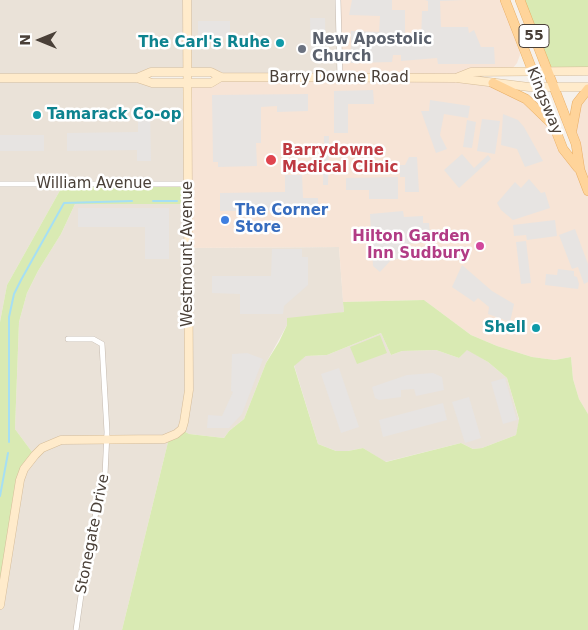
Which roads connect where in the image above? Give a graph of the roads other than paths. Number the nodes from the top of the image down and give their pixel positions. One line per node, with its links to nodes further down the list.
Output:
1 (187, 0): 8 (street, Westmount Avenue)
2 (338, 0): 12 (street)
3 (505, 0): 5 (main road, Kingsway / 55)
4 (520, 0): 6 (main road, Kingsway / 55)
5 (532, 71): 6 (street, Barry Downe Road); 13 (street, Barry Downe Road); 16 (main road, Kingsway / 55)
6 (549, 71): 7 (street, Barry Downe Road); 17 (main road, Kingsway / 55)
7 (588, 71)
8 (187, 72): 9 (street, Barry Downe Road); 11 (street, Barry Downe Road); 15 (street, Westmount Avenue)
9 (221, 77): 12 (street, Barry Downe Road); 15 (street, Barry Downe Road)
10 (0, 78): 11 (street, Barry Downe Road)
11 (138, 78): 15 (street, Barry Downe Road)
12 (340, 78): 13 (street, Barry Downe Road)
13 (456, 78): 14 (street, Barry Downe Road)
14 (494, 83): 16 (street, Barry Downe Road); 19 (main road)
15 (187, 84): 23 (street, Westmount Avenue)
16 (540, 88): 17 (street, Barry Downe Road); 19 (main road, Kingsway / 55)
17 (555, 88): 18 (street, Barry Downe Road); 20 (main road, Kingsway / 55)
18 (588, 88): 20 (main road)
19 (556, 129): 21 (main road, Kingsway / 55)
20 (571, 132): 21 (main road, Kingsway / 55)
21 (580, 170): 24 (main road, Kingsway / 55)
22 (0, 184): 23 (street, William Avenue)
23 (187, 184): 26 (street, Westmount Avenue)
24 (588, 191)
25 (68, 339): 26 (street, Stonegate Drive)
26 (106, 438): 27 (street); 28 (street, Stonegate Drive)
27 (0, 605)
28 (76, 630)

